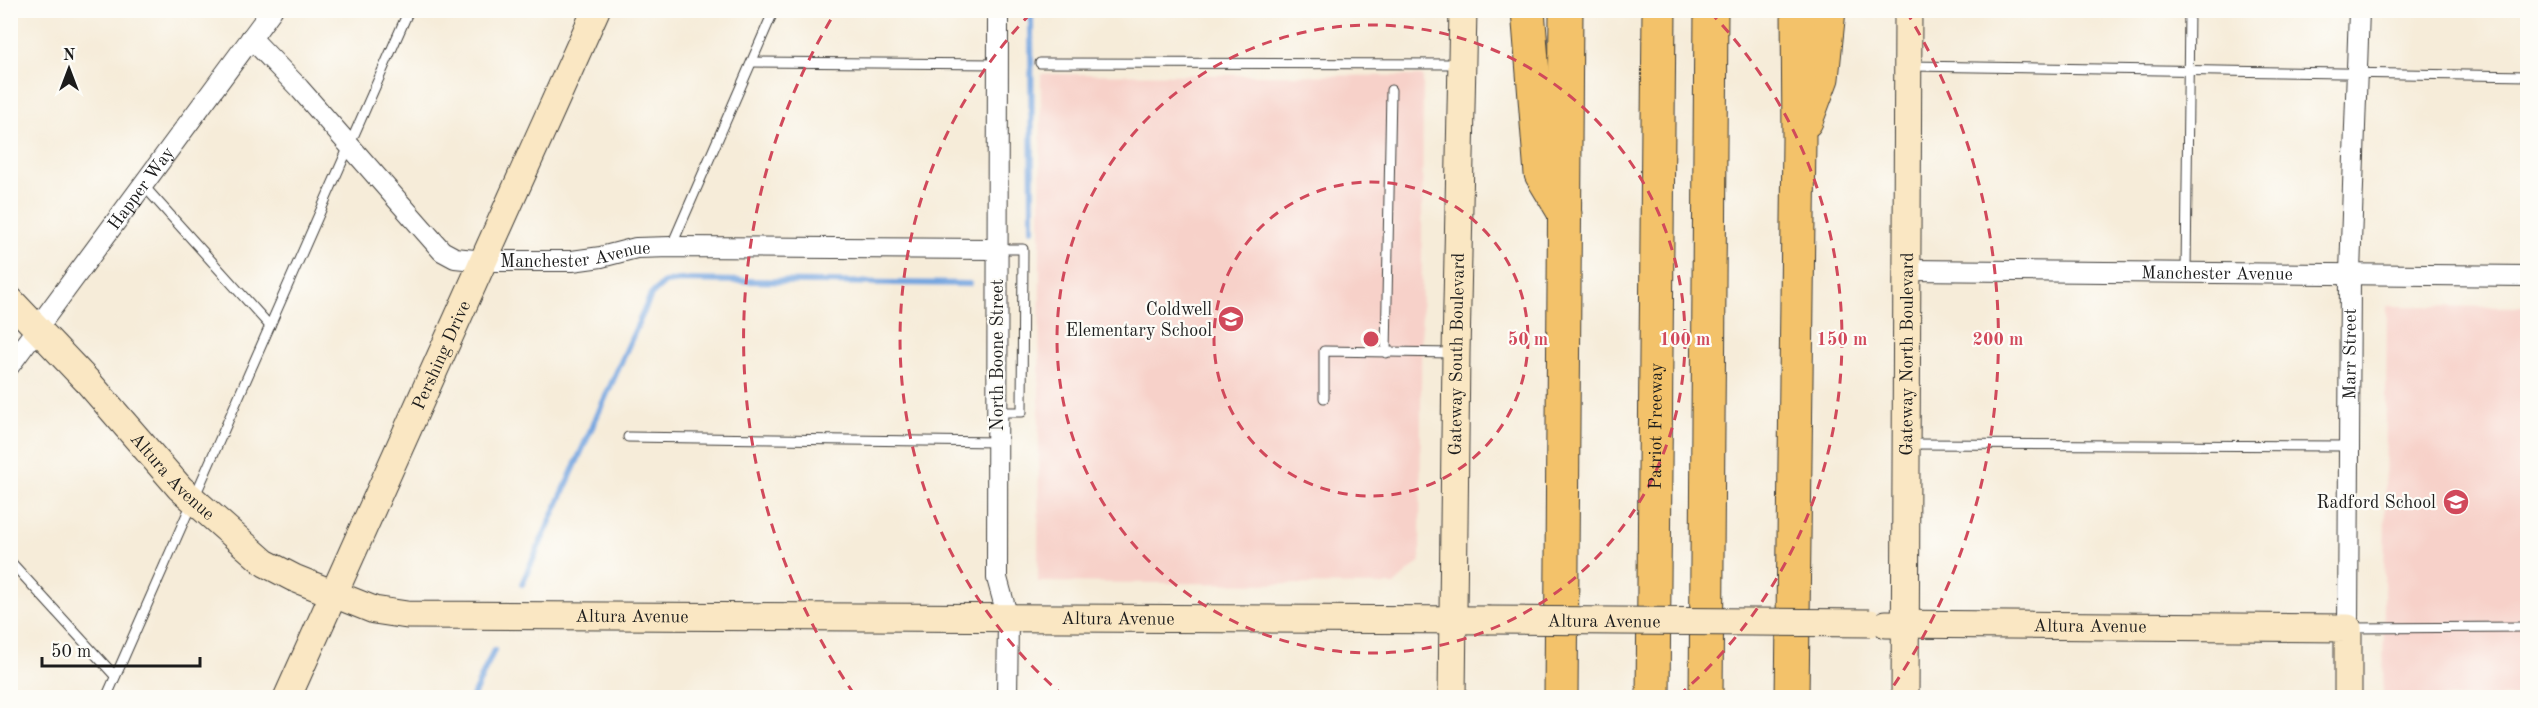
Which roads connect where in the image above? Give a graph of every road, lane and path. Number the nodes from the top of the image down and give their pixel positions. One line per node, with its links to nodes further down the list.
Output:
1 (272, 10): 16 (street, Happer Way)
2 (409, 10): 27 (lane)
3 (596, 10): 32 (street, Pershing Drive)
4 (774, 10): 17 (lane)
5 (998, 10): 19 (street, North Boone Street)
6 (1463, 10): 20 (street, Gateway South Boulevard)
7 (1528, 10): 29 (highway)
8 (1566, 10): 29 (highway)
9 (1659, 10): 63 (highway, Patriot Freeway)
10 (1711, 10): 64 (highway)
11 (1798, 10): 26 (highway)
12 (1829, 10): 26 (highway)
13 (1908, 10): 21 (street, Gateway North Boulevard)
14 (2189, 10): 22 (lane)
15 (2359, 10): 23 (street, Marr Street)
16 (251, 38): 27 (street, Manchester Avenue); 28 (street, Happer Way)
17 (752, 62): 19 (lane); 30 (lane)
18 (1040, 63): 20 (lane)
19 (998, 64): 31 (street, North Boone Street)
20 (1462, 64): 41 (street, Gateway South Boulevard)
21 (1908, 66): 22 (lane); 33 (street, Gateway North Boulevard)
22 (2188, 71): 23 (lane); 34 (lane)
23 (2358, 75): 24 (lane); 35 (street, Marr Street)
24 (2528, 76)
25 (1390, 90): 40 (lane)
26 (1799, 140): 65 (highway)
27 (349, 146): 32 (street, Manchester Avenue); 38 (lane)
28 (143, 185): 38 (lane); 39 (street, Happer Way)
29 (1565, 214): 62 (highway)
30 (671, 247): 31 (street, Manchester Avenue); 32 (street, Manchester Avenue)
31 (996, 249): 44 (street, North Boone Street); 44 (lane)
32 (484, 261): 51 (street, Pershing Drive)
33 (1908, 270): 34 (street, Manchester Avenue); 47 (street, Gateway North Boulevard)
34 (2186, 272): 35 (street, Manchester Avenue)
35 (2350, 273): 36 (street, Manchester Avenue); 48 (street, Marr Street)
36 (2528, 276)
37 (10, 300): 39 (street, Altura Avenue)
38 (270, 326): 49 (lane)
39 (37, 328): 42 (street, Happer Way); 49 (street, Altura Avenue)
40 (1386, 353): 41 (lane); 43 (lane)
41 (1456, 353): 53 (street, Gateway South Boulevard)
42 (10, 364)
43 (1324, 398)
44 (997, 412): 46 (street, North Boone Street)
45 (628, 437): 46 (lane)
46 (997, 442): 52 (street, North Boone Street)
47 (1906, 444): 48 (lane); 54 (street, Gateway North Boulevard)
48 (2351, 446): 56 (street, Marr Street)
49 (194, 501): 51 (street, Altura Avenue); 57 (lane)
50 (10, 561): 57 (lane)
51 (332, 594): 52 (street, Altura Avenue); 59 (street, Pershing Drive)
52 (1008, 618): 53 (street, Altura Avenue); 60 (street, North Boone Street)
53 (1453, 620): 54 (street, Altura Avenue, bridge); 61 (street, Gateway South Boulevard)
54 (1904, 625): 56 (street, Altura Avenue); 66 (street, Gateway North Boulevard)
55 (2528, 627): 56 (lane)
56 (2348, 628): 67 (street, Marr Street)
57 (115, 676): 58 (lane)
58 (106, 698)
59 (287, 698)
60 (1007, 698)
61 (1452, 698)
62 (1561, 698)
63 (1653, 698)
64 (1706, 698)
65 (1792, 698)
66 (1905, 698)
67 (2348, 698)

